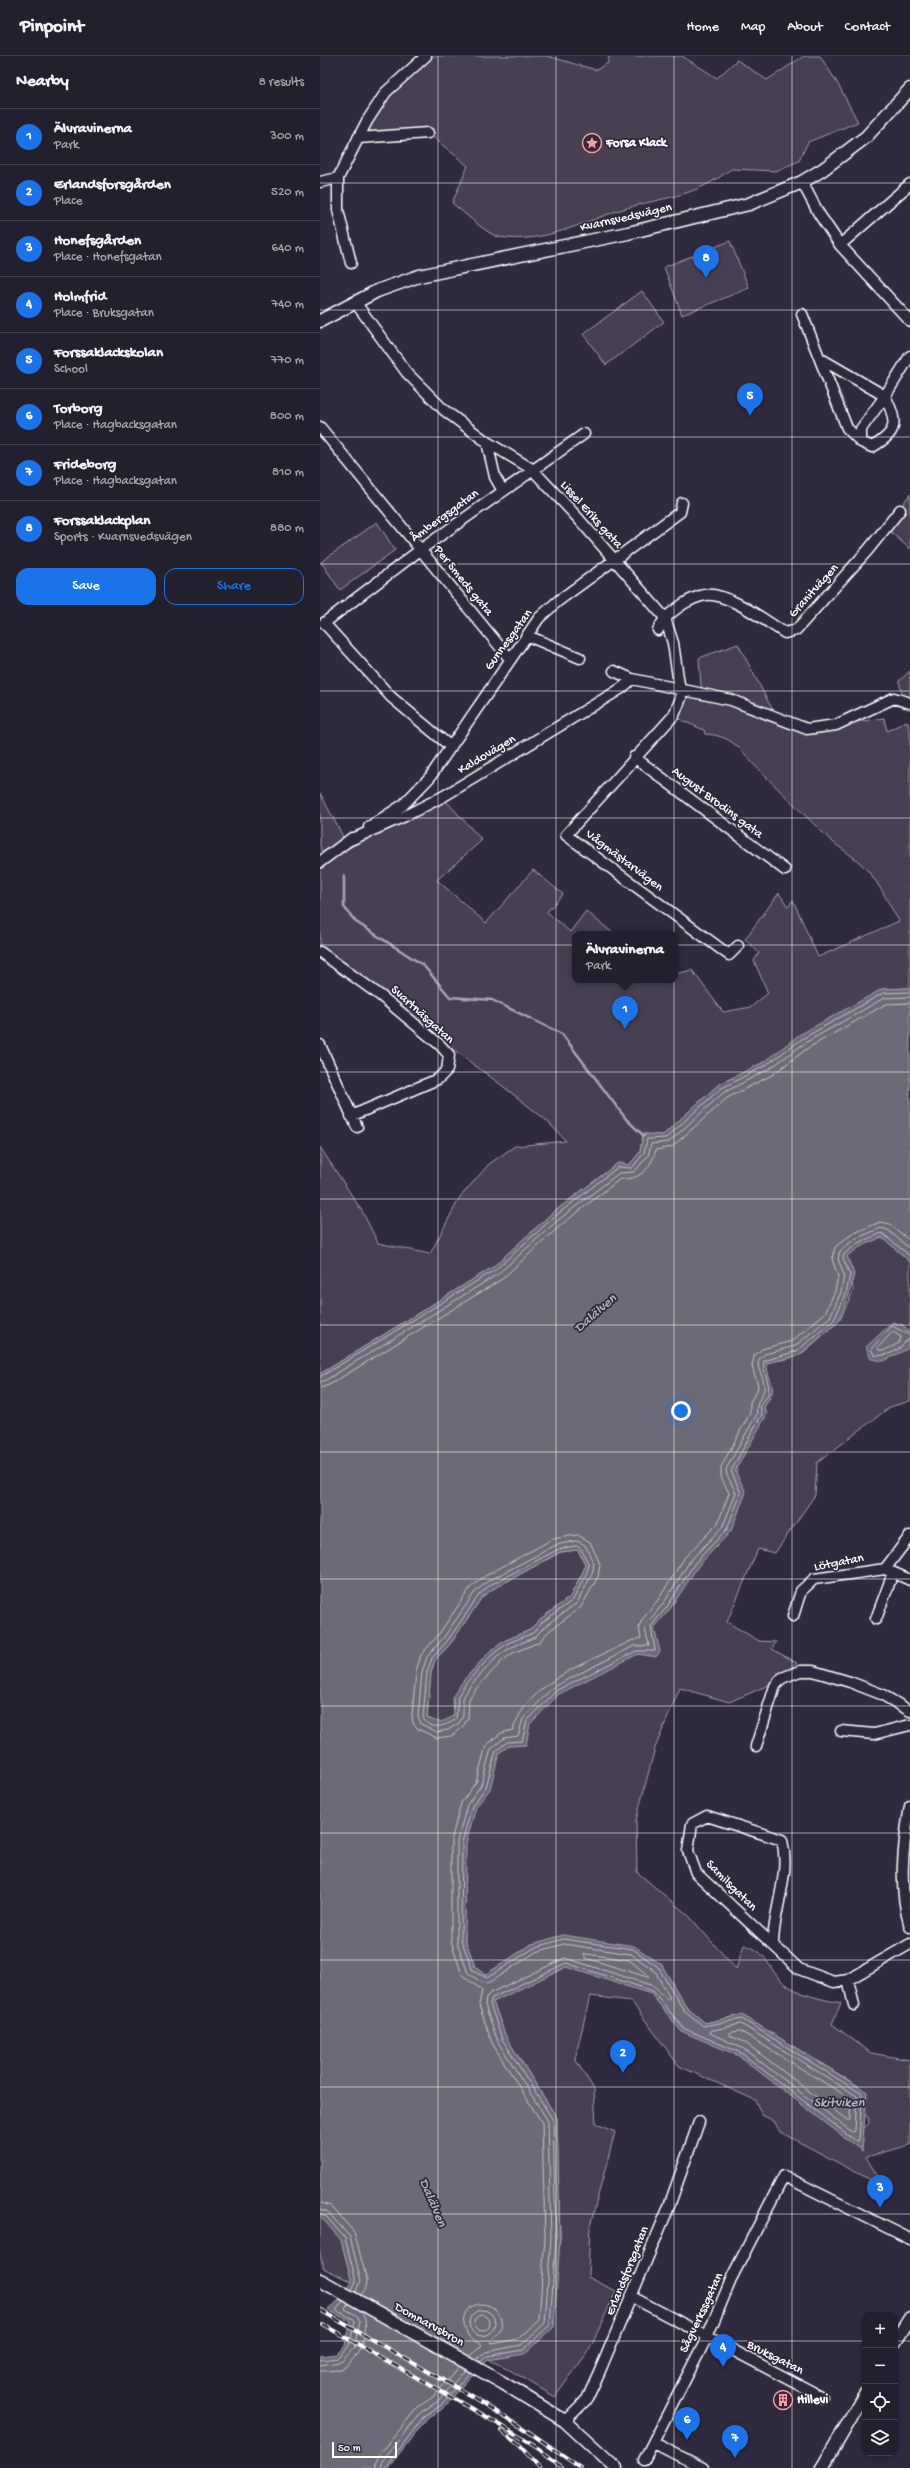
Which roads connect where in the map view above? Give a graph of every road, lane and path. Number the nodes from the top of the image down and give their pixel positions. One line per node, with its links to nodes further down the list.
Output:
1 (426, 56): 4 (street)
2 (910, 89): 7 (street, Kvarnsvedsvägen)
3 (428, 133): 4 (street)
4 (358, 138): 5 (street)
5 (338, 178): 6 (street); 10 (street)
6 (320, 182)
7 (802, 182): 9 (street); 11 (street, Kvarnsvedsvägen)
8 (910, 184): 9 (street)
9 (840, 244): 14 (street)
10 (351, 263)
11 (355, 302): 13 (street, Kvarnsvedsvägen); 20 (street, Lissel Eriks gata)
12 (802, 314): 16 (street)
13 (320, 321)
14 (910, 321)
15 (910, 356): 17 (street)
16 (821, 359): 17 (street); 21 (street)
17 (885, 396): 21 (street); 21 (street)
18 (320, 427): 26 (street, Per Smeds gata)
19 (584, 434): 22 (street, Åmbergsgatan)
20 (487, 442): 22 (street, Lissel Eriks gata); 23 (street)
21 (861, 442)
22 (532, 469): 23 (street, Åmbergsgatan); 27 (street, Lissel Eriks gata)
23 (503, 491): 26 (street, Åmbergsgatan)
24 (682, 503): 27 (street, Gunnesgatan)
25 (900, 510): 28 (street, Granitvägen)
26 (420, 550): 32 (street, Per Smeds gata); 37 (street, Åmbergsgatan)
27 (615, 561): 28 (street, Lissel Eriks gata); 30 (street, Gunnesgatan)
28 (665, 618): 29 (street, Granitvägen); 35 (street)
29 (658, 630)
30 (528, 636): 31 (street); 32 (street, Gunnesgatan)
31 (580, 658)
32 (510, 659): 37 (street, Gunnesgatan)
33 (614, 671): 34 (street)
34 (632, 679): 35 (street); 39 (street, Kaldovägen)
35 (679, 689): 36 (street); 38 (street, Vågmästarvägen)
36 (910, 703)
37 (450, 747): 39 (street, Gunnesgatan)
38 (634, 758): 41 (street, August Brodins gata); 42 (street, Vågmästarvägen)
39 (348, 841): 40 (street)
40 (320, 862)
41 (784, 870)
42 (738, 946)
43 (320, 952): 45 (street, Svartnäsgatan)
44 (320, 1045): 45 (street)
45 (351, 1116): 46 (street)
46 (357, 1127)
47 (910, 1536): 48 (street)
48 (889, 1571): 49 (street); 50 (street, Lötgatan); 51 (street)
49 (910, 1580)
50 (793, 1616)
51 (876, 1619)
52 (910, 1711): 55 (street)
53 (910, 1725): 54 (street)
54 (841, 1730)
55 (756, 1746)
56 (910, 1806): 57 (street)
57 (910, 1927)
58 (910, 1944): 60 (street)
59 (773, 1945): 59 (street, Samilsgatan); 60 (street, Samilsgatan)
60 (848, 1980): 61 (street)
61 (854, 2005)
62 (699, 2122): 65 (street, Erlandsforsgatan)
63 (910, 2239): 67 (street, Sågverkssgatan)
64 (320, 2280): 71 (street, Domnarvsbron)
65 (632, 2297): 67 (street, Bruksgatan); 71 (street, Erlandsforsgatan)
66 (910, 2318): 68 (street)
67 (707, 2337): 69 (street, Bruksgatan); 72 (street, Sågverkssgatan)
68 (898, 2337)
69 (822, 2397)
70 (862, 2399): 76 (street)
71 (565, 2421): 74 (street, Domnarvsbron)
72 (654, 2443): 73 (street, Sågverkssgatan); 75 (street)
73 (644, 2460)
74 (616, 2468)
75 (703, 2468)
76 (822, 2468)

